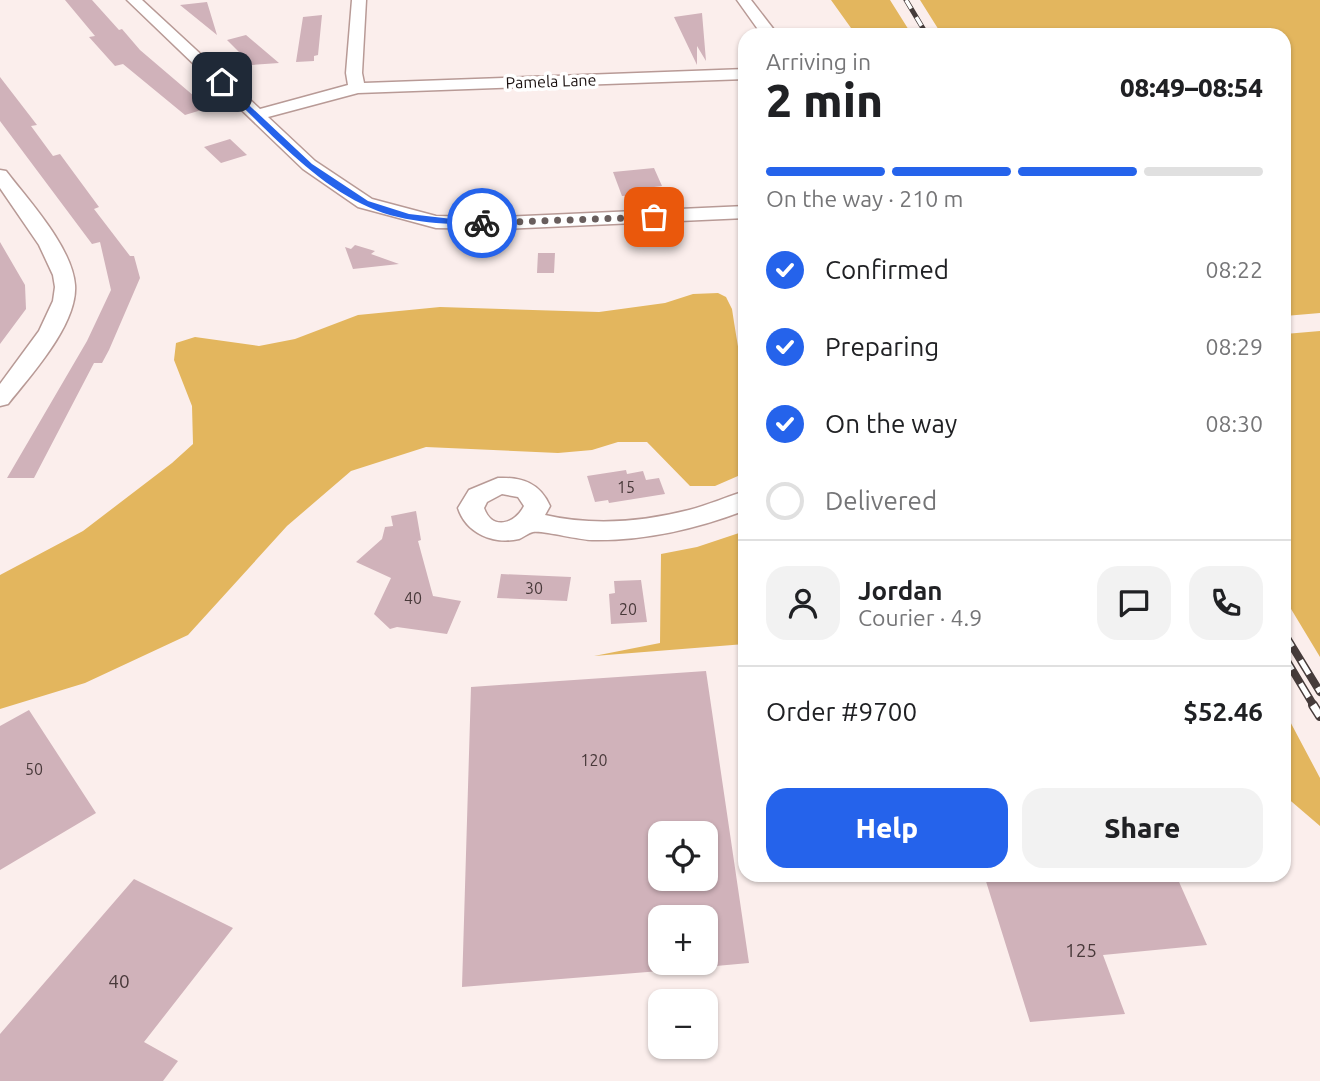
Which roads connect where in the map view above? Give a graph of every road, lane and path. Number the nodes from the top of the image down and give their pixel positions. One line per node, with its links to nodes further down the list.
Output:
1 (134, 0): 7 (street)
2 (359, 0): 6 (street)
3 (744, 0): 4 (street)
4 (765, 28)
5 (738, 74): 6 (street, Pamela Lane)
6 (357, 88): 7 (street, Pamela Lane)
7 (257, 115): 9 (street)
8 (2, 180): 10 (street)
9 (738, 212)
10 (0, 399)
11 (738, 503): 12 (street)
12 (530, 521)

